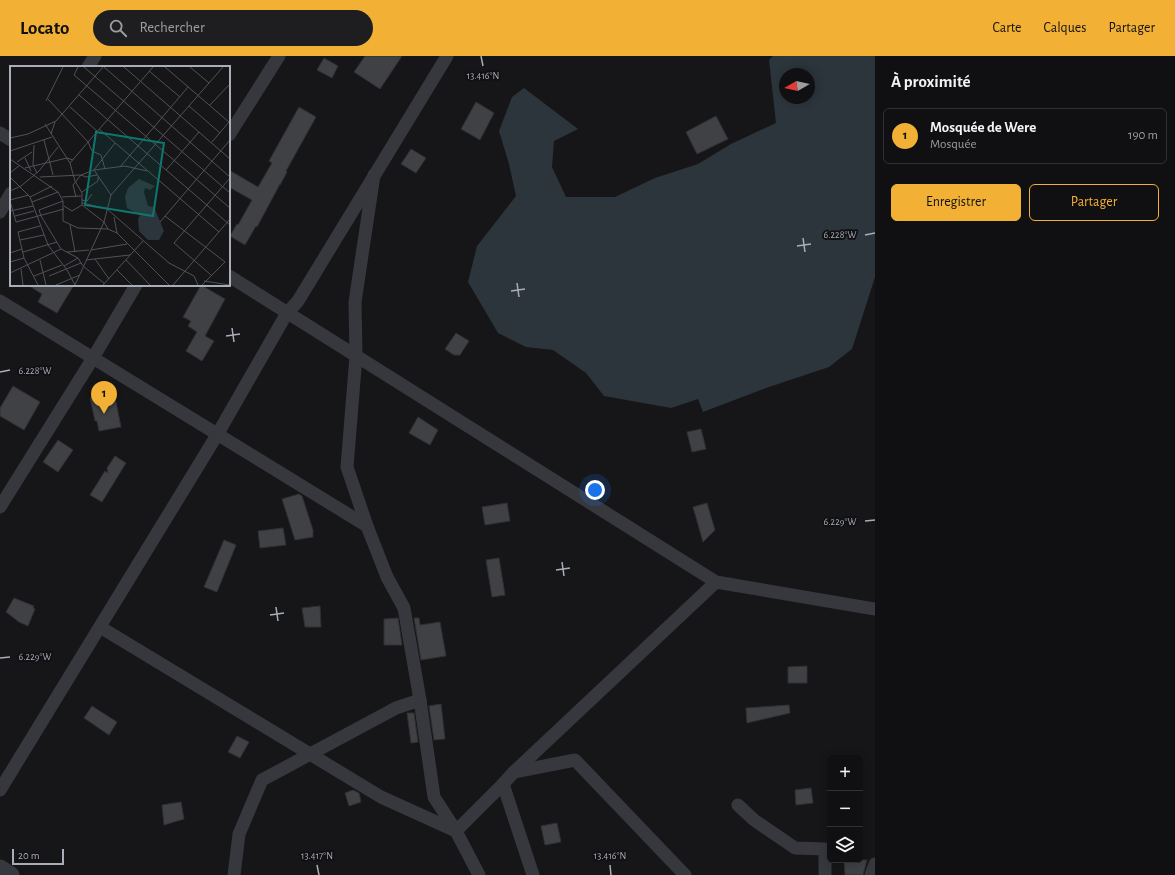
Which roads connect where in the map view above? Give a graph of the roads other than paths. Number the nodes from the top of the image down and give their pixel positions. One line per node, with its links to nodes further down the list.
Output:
1 (95, 56): 4 (street)
2 (280, 56): 6 (street)
3 (447, 56): 8 (street)
4 (89, 66)
5 (0, 133): 7 (street)
6 (230, 133)
7 (10, 139)
8 (374, 175): 14 (street); 15 (street)
9 (10, 195): 10 (street)
10 (0, 212)
11 (230, 277): 14 (street)
12 (135, 286): 16 (street)
13 (0, 301): 16 (street)
14 (287, 313): 15 (street); 17 (street)
15 (356, 356): 19 (street); 20 (street)
16 (93, 358): 17 (street); 18 (street)
17 (217, 435): 19 (street); 22 (street)
18 (0, 507)
19 (367, 526): 23 (street)
20 (716, 582): 21 (street); 25 (street)
21 (875, 609)
22 (100, 627): 24 (street); 27 (street)
23 (420, 700): 24 (street); 29 (street)
24 (310, 754): 29 (street); 33 (street)
25 (514, 772): 26 (street); 36 (street)
26 (503, 784): 29 (street); 35 (street)
27 (0, 790)
28 (738, 805): 37 (street)
29 (456, 831): 34 (street)
30 (875, 864): 38 (street)
31 (0, 868): 32 (street)
32 (11, 875)
33 (234, 875)
34 (479, 875)
35 (533, 875)
36 (685, 875)
37 (825, 875)
38 (871, 875)

